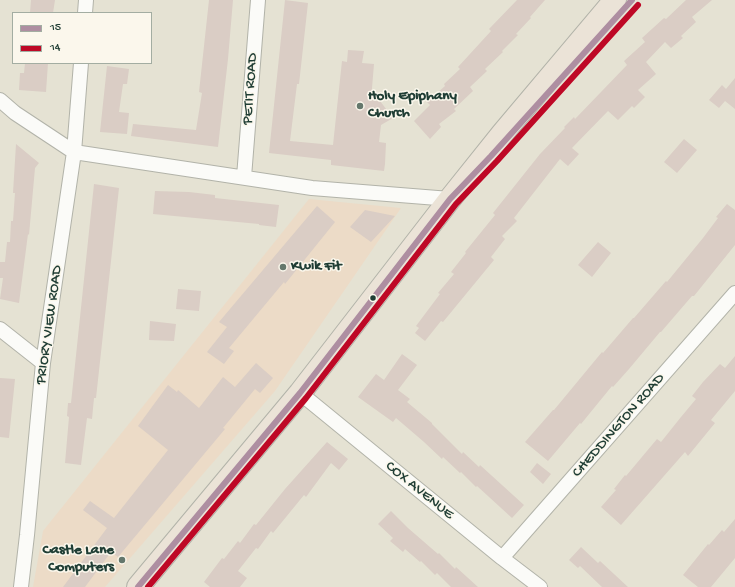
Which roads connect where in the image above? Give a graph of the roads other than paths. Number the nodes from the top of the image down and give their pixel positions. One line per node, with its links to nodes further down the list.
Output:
1 (86, 0): 5 (street)
2 (258, 0): 9 (street, PETIT ROAD)
3 (616, 0): 10 (main road)
4 (632, 0): 10 (main road)
5 (85, 12)
6 (81, 64): 8 (street, PRIORY VIEW ROAD)
7 (0, 100): 8 (street)
8 (74, 152): 9 (street); 13 (street, PRIORY VIEW ROAD)
9 (244, 177): 10 (street)
10 (450, 199): 14 (main road)
11 (735, 293): 15 (street, CHEDDINGTON ROAD)
12 (0, 329): 13 (street)
13 (43, 363): 17 (street, PRIORY VIEW ROAD)
14 (300, 394): 15 (street, COX AVENUE); 16 (main road)
15 (502, 558): 18 (street, COX AVENUE)
16 (144, 585)
17 (21, 587)
18 (540, 587)

